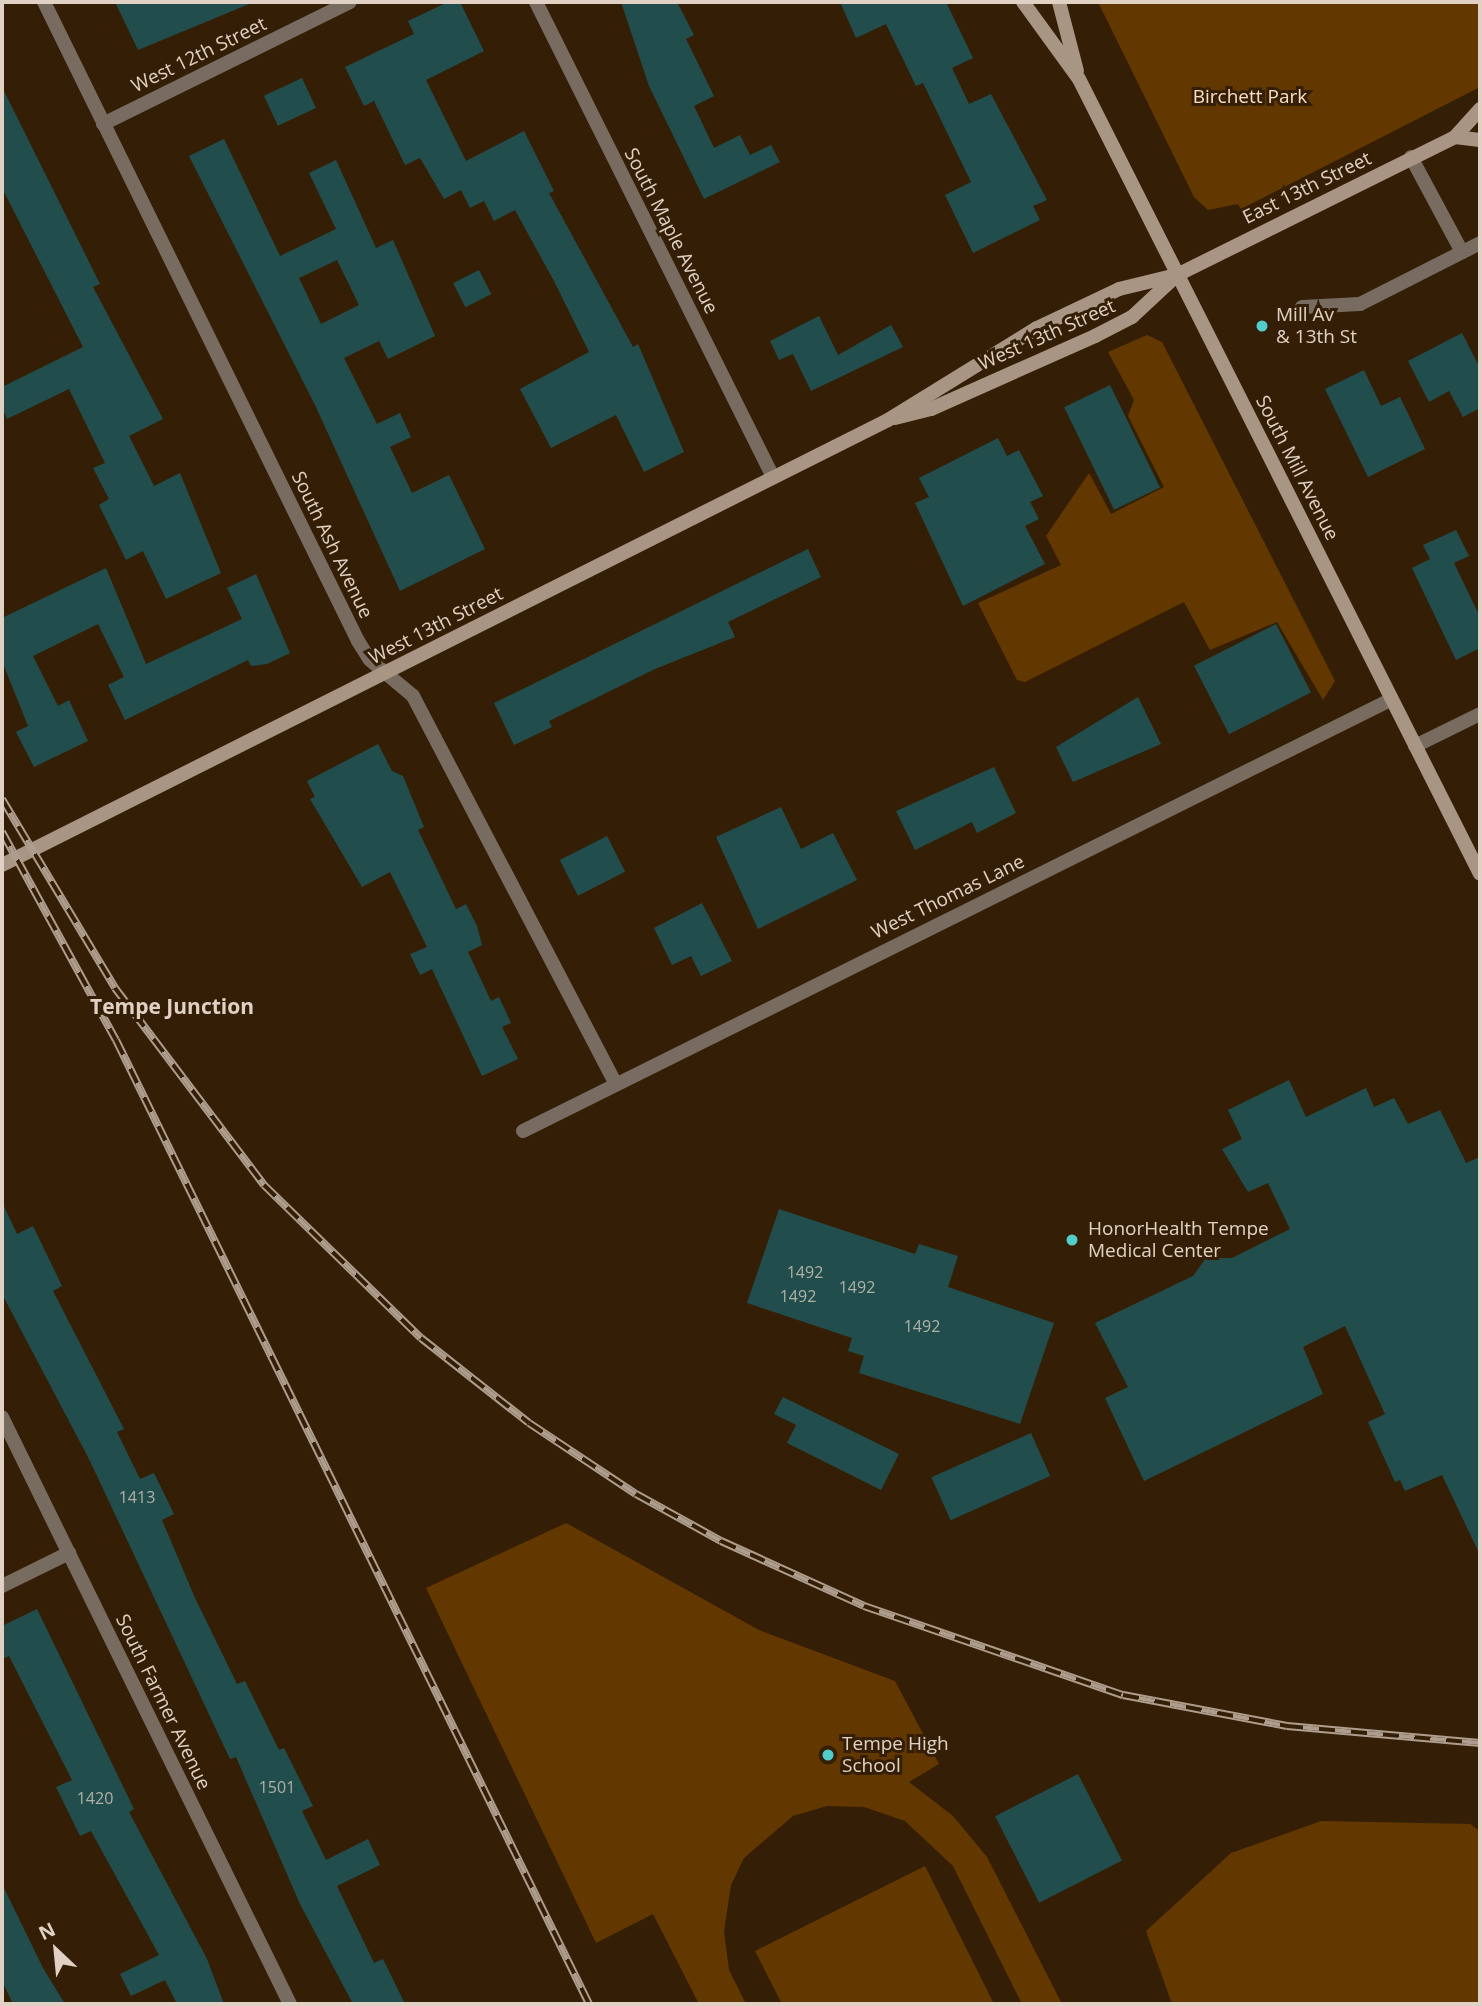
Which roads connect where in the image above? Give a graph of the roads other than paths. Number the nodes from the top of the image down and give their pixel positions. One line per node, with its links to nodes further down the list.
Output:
1 (44, 2): 8 (street, South Ash Avenue)
2 (349, 2): 8 (street, West 12th Street)
3 (536, 2): 17 (street, South Maple Avenue)
4 (1023, 2): 6 (street, South Mill Avenue)
5 (1059, 2): 6 (street, South Mill Avenue)
6 (1079, 79): 14 (street, South Mill Avenue)
7 (1480, 109): 9 (street, East 13th Street)
8 (103, 124): 18 (street, South Ash Avenue)
9 (1455, 137): 10 (street); 11 (street, East 13th Street)
10 (1480, 140)
11 (1411, 158): 13 (street); 14 (street, East 13th Street)
12 (1480, 243): 13 (street)
13 (1462, 252): 15 (street)
14 (1177, 275): 16 (street, West 13th Street); 16 (street, West 13th Street); 19 (street, South Mill Avenue)
15 (1302, 307)
16 (888, 419): 17 (street, West 13th Street)
17 (773, 477): 18 (street, West 13th Street)
18 (384, 674): 22 (street, West 13th Street); 24 (street, South Ash Avenue)
19 (1392, 699): 21 (street, South Mill Avenue); 24 (street, West Thomas Lane)
20 (1480, 713): 21 (street)
21 (1415, 746): 23 (street, South Mill Avenue)
22 (2, 865)
23 (1480, 874)
24 (615, 1084): 25 (street, West Thomas Lane)
25 (523, 1131)
26 (2, 1417): 27 (street, South Farmer Avenue)
27 (69, 1553): 28 (street); 29 (street, South Farmer Avenue)
28 (2, 1586)
29 (290, 2004)

